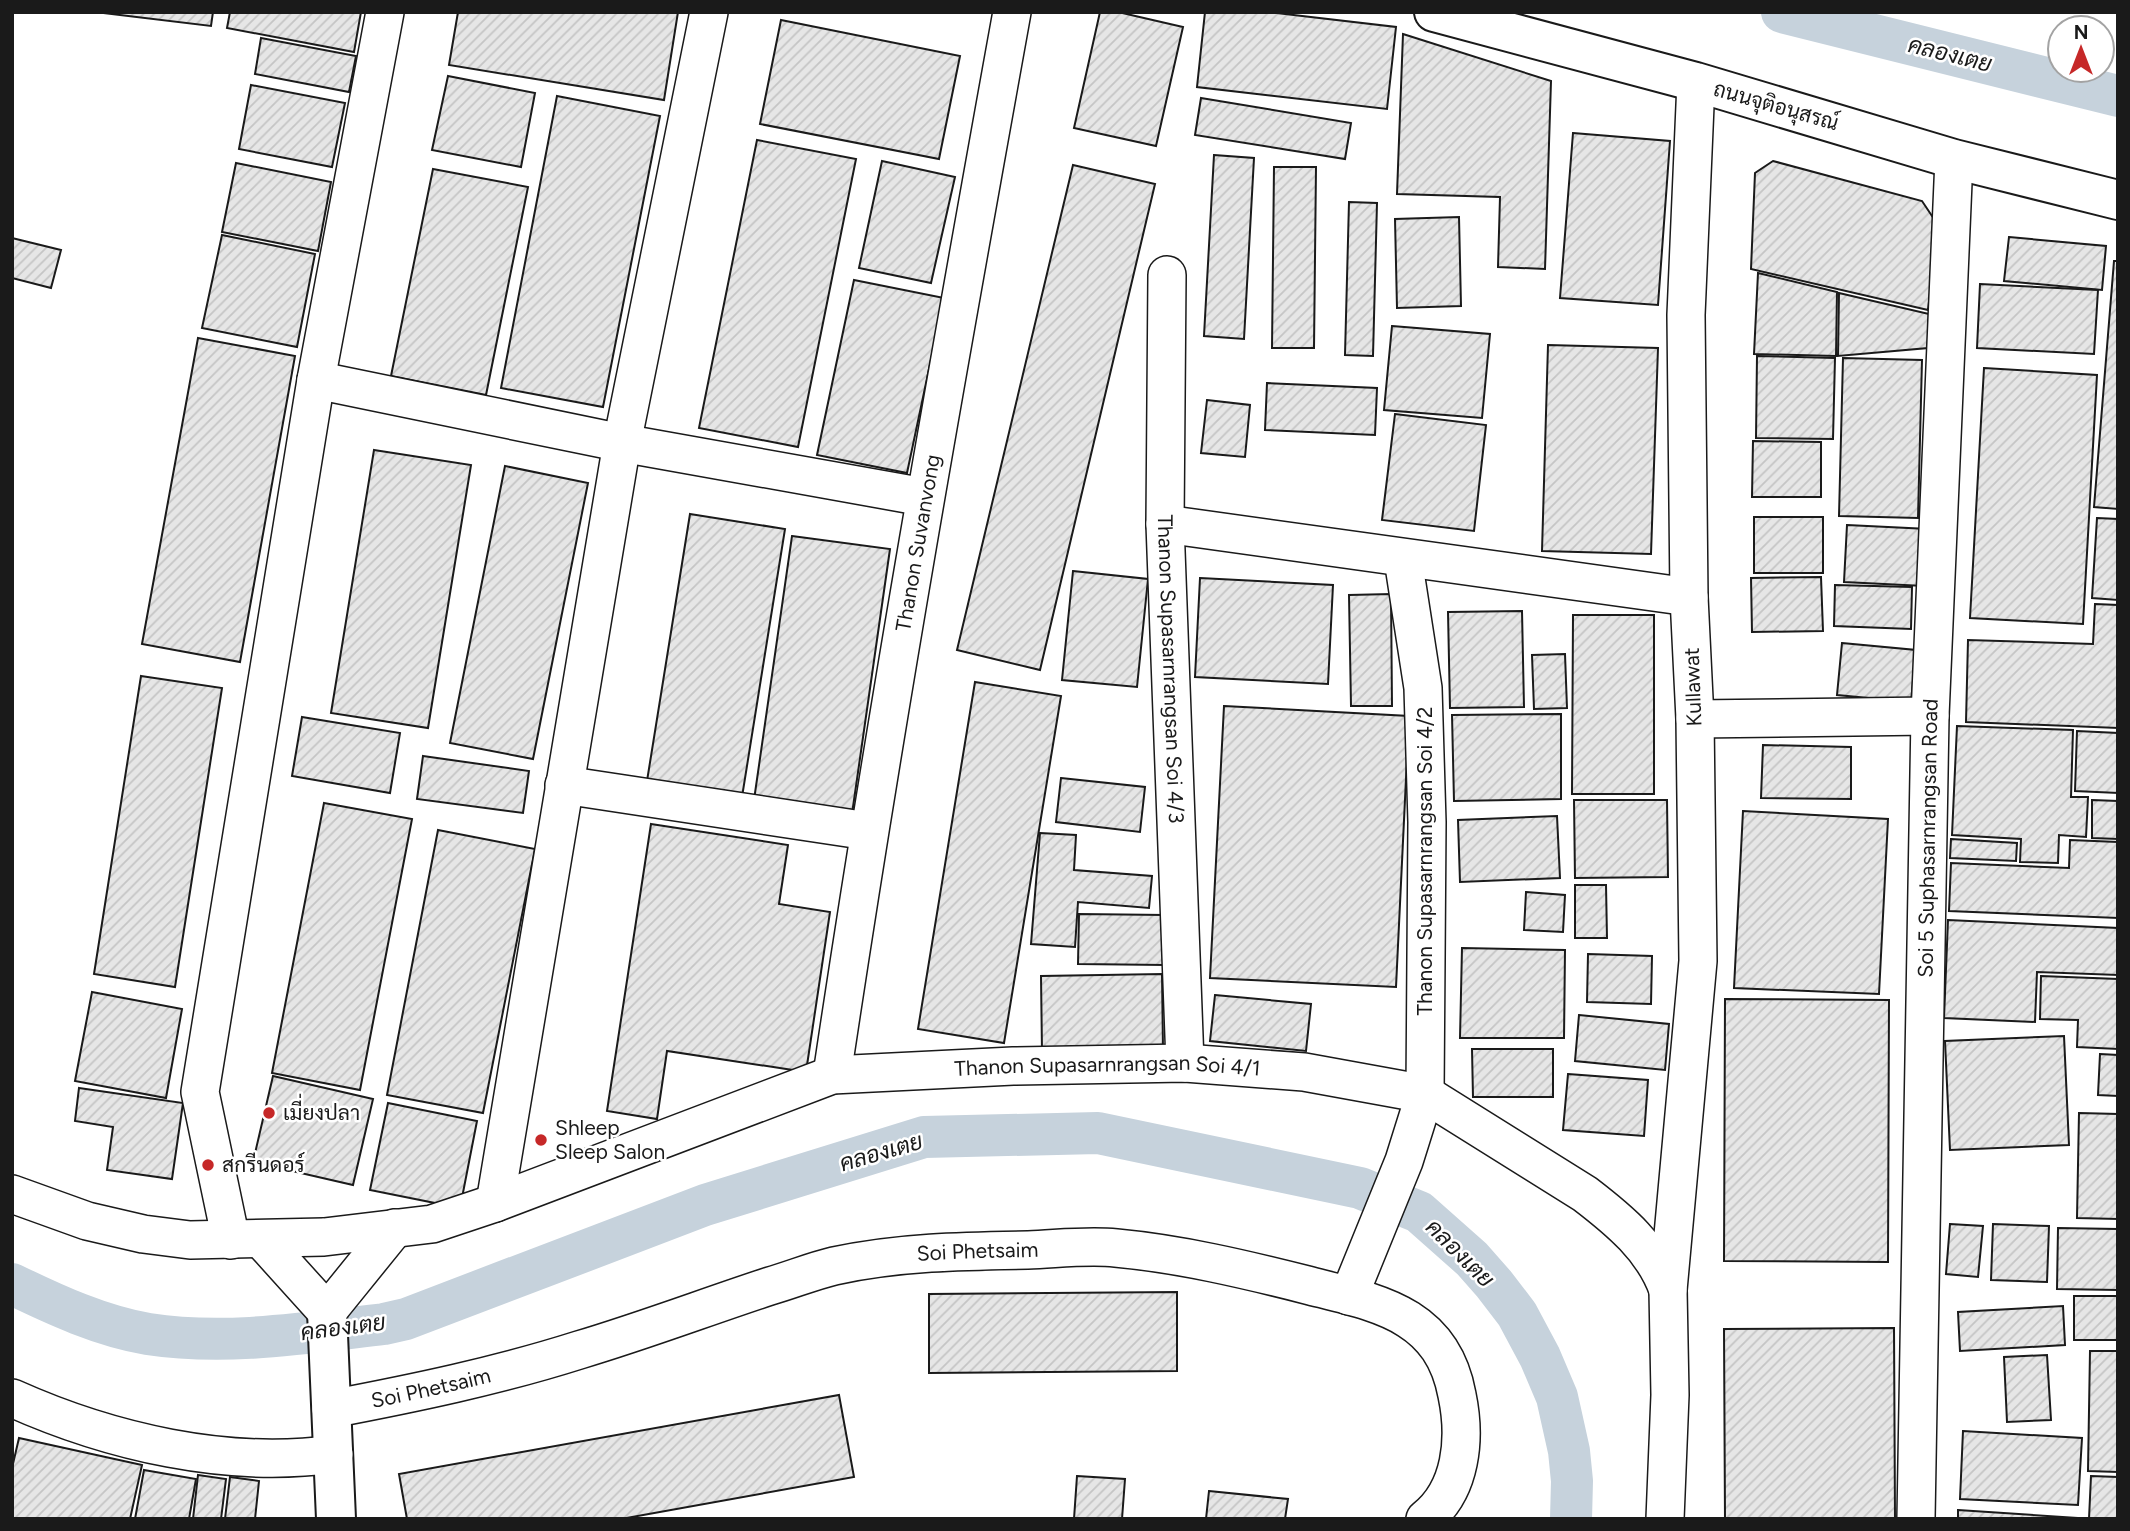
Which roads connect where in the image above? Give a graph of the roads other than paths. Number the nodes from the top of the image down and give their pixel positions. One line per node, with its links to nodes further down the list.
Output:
1 (385, 12): 9 (street)
2 (709, 12): 10 (street)
3 (1012, 12): 11 (street, Thanon Suvanvong)
4 (1434, 12): 5 (street, ถนนจุติอนุสรณ์)
5 (1696, 82): 6 (street, ถนนจุติอนุสรณ์); 14 (street, Kullawat)
6 (1954, 159): 7 (street, ถนนจุติอนุสรณ์); 15 (street, Soi 5 Suphasarnrangsan Road)
7 (2118, 200)
8 (1167, 275): 12 (street, Thanon Supasarnrangsan Soi 4/3)
9 (316, 380): 10 (street); 25 (street)
10 (622, 443): 11 (street); 17 (street)
11 (924, 497): 18 (street, Thanon Suvanvong)
12 (1165, 524): 13 (street); 19 (street, Thanon Supasarnrangsan Soi 4/3)
13 (1403, 559): 14 (street); 21 (street, Thanon Supasarnrangsan Soi 4/2)
14 (1689, 597): 16 (street, Kullawat)
15 (1930, 716): 16 (street); 35 (street, Soi 5 Suphasarnrangsan Road)
16 (1695, 719): 26 (street, Kullawat)
17 (564, 785): 18 (street); 23 (street)
18 (868, 831): 20 (street, Thanon Suvanvong)
19 (1185, 1063): 20 (street, Thanon Supasarnrangsan Soi 4/1); 21 (street, Thanon Supasarnrangsan Soi 4/1)
20 (832, 1075): 23 (street, Thanon Supasarnrangsan Soi 4/1)
21 (1425, 1094): 26 (street, Thanon Supasarnrangsan Soi 4/1); 27 (street, Thanon Supasarnrangsan Soi 4/2)
22 (12, 1194): 25 (street, Thanon Supasarnrangsan Soi 4/1)
23 (495, 1203): 24 (street, Thanon Supasarnrangsan Soi 4/1)
24 (395, 1228): 25 (street, Thanon Supasarnrangsan Soi 4/1); 28 (street)
25 (246, 1239): 28 (street)
26 (1668, 1290): 34 (street, Kullawat)
27 (1349, 1296): 30 (street, Soi Phetsaim); 33 (street, Soi Phetsaim)
28 (327, 1312): 30 (street)
29 (12, 1398): 31 (street)
30 (331, 1398): 31 (street)
31 (334, 1454): 32 (street)
32 (335, 1519)
33 (1425, 1519)
34 (1665, 1519)
35 (1916, 1519)

